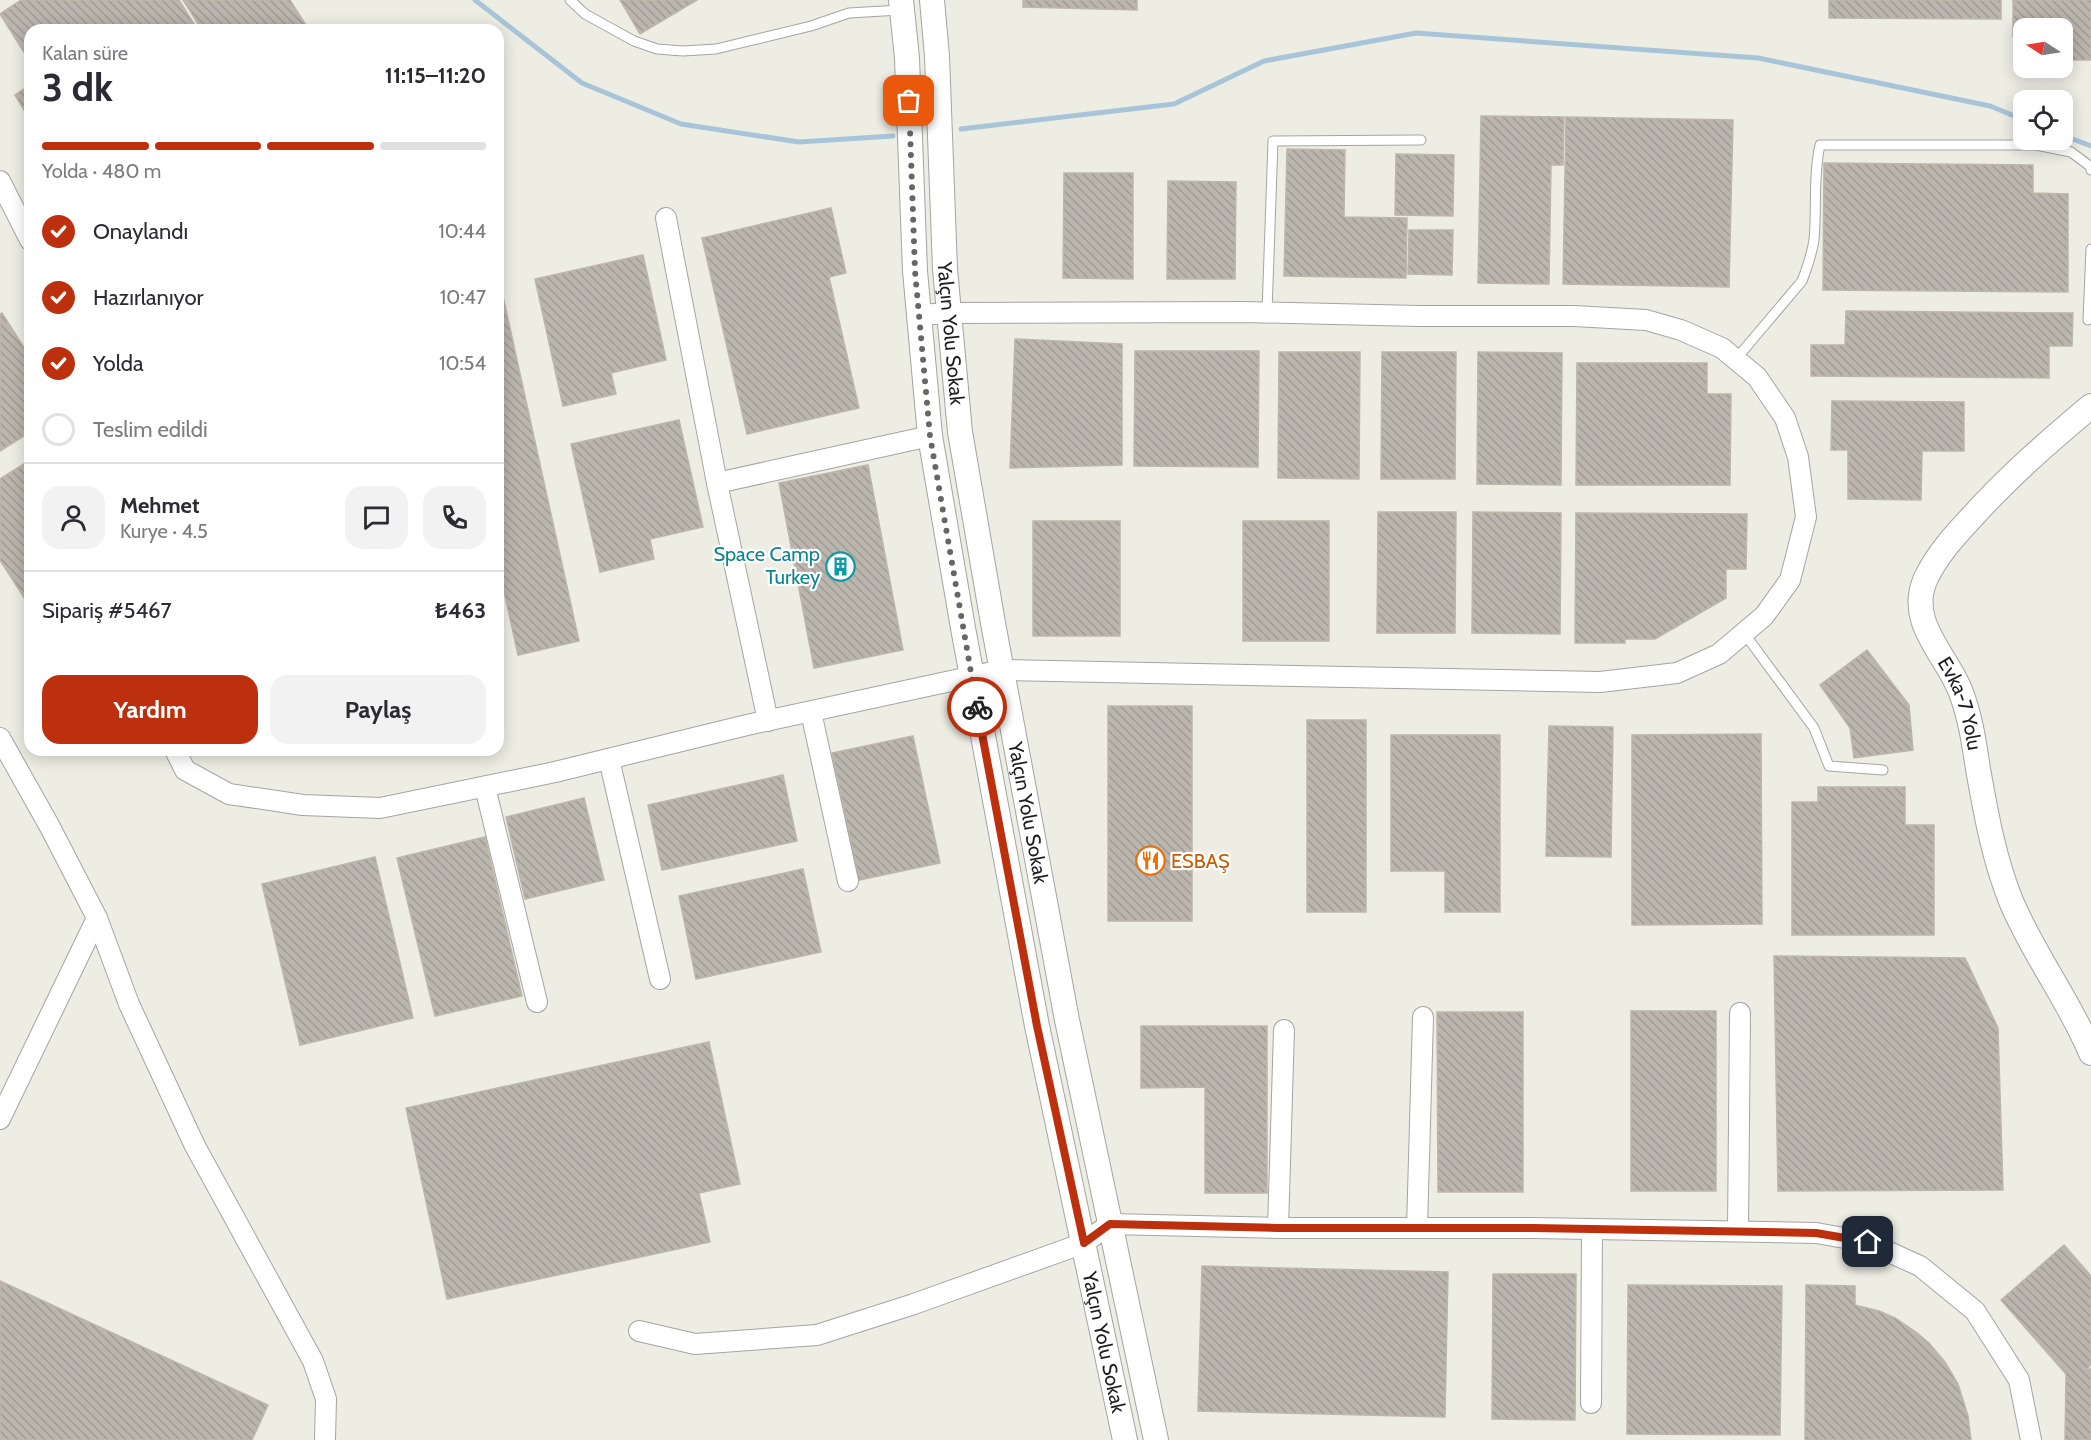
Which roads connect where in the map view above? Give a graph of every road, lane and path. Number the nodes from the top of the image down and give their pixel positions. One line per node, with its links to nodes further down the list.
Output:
1 (570, 0): 3 (lane)
2 (932, 0): 11 (street, Yalçın Yolu Sokak)
3 (902, 5): 12 (street, Yalçın Yolu Sokak)
4 (1421, 140): 10 (lane)
5 (2091, 170): 14 (lane)
6 (0, 181): 8 (street)
7 (666, 218): 17 (street)
8 (24, 228)
9 (2091, 249): 13 (lane)
10 (1267, 312): 11 (street); 14 (street)
11 (950, 313): 12 (street); 19 (street, Yalçın Yolu Sokak)
12 (919, 315): 16 (street, Yalçın Yolu Sokak)
13 (2088, 320)
14 (1736, 359): 18 (street)
15 (2091, 406): 35 (street, Evka-7 Yolu)
16 (930, 436): 17 (street); 20 (street, Yalçın Yolu Sokak)
17 (717, 483): 22 (street)
18 (1744, 633): 19 (street); 26 (lane)
19 (1002, 670): 20 (street); 37 (street, Yalçın Yolu Sokak)
20 (972, 677): 21 (street); 42 (street, Yalçın Yolu Sokak)
21 (811, 711): 22 (street); 28 (street)
22 (768, 721): 25 (street)
23 (0, 738): 29 (street)
24 (178, 756): 27 (street)
25 (609, 759): 27 (street); 30 (street)
26 (1883, 770)
27 (485, 787): 31 (street)
28 (848, 881)
29 (97, 918): 36 (street); 45 (street)
30 (660, 980)
31 (537, 1002)
32 (1740, 1013): 41 (street)
33 (1423, 1017): 39 (street)
34 (1284, 1030): 38 (street)
35 (2091, 1053)
36 (0, 1119)
37 (1110, 1224): 38 (street); 42 (street); 47 (street, Yalçın Yolu Sokak)
38 (1278, 1228): 39 (street)
39 (1417, 1228): 40 (street)
40 (1592, 1229): 41 (street); 44 (street)
41 (1738, 1231): 48 (street)
42 (1084, 1243): 43 (street); 46 (street, Yalçın Yolu Sokak)
43 (639, 1331)
44 (1591, 1403)
45 (325, 1440)
46 (1125, 1440)
47 (1156, 1440)
48 (2031, 1440)

